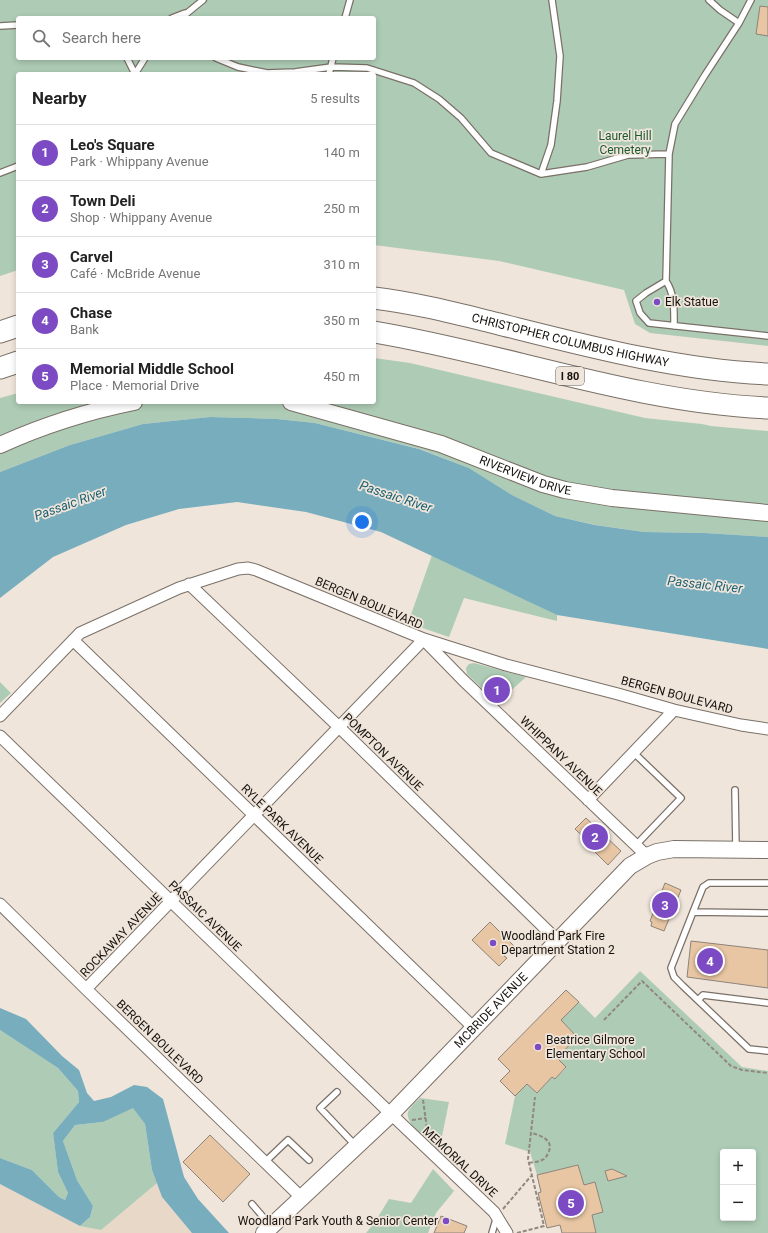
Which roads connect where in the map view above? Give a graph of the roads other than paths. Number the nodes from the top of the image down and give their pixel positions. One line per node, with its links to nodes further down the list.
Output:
1 (202, 0): 6 (lane)
2 (350, 0): 10 (lane)
3 (552, 0): 27 (lane)
4 (708, 0): 11 (lane)
5 (751, 0): 11 (lane)
6 (187, 12): 7 (lane); 8 (lane); 9 (lane)
7 (177, 16)
8 (183, 16)
9 (186, 16)
10 (346, 16)
11 (739, 23): 24 (lane)
12 (16, 25): 13 (lane)
13 (0, 26)
14 (128, 60): 19 (lane)
15 (144, 60): 20 (lane)
16 (221, 60): 21 (lane)
17 (333, 60): 18 (lane)
18 (331, 67): 22 (lane); 23 (lane); 27 (lane)
19 (134, 72)
20 (136, 72)
21 (262, 72)
22 (294, 72)
23 (330, 72)
24 (669, 154): 27 (lane); 28 (lane)
25 (16, 167): 26 (lane)
26 (0, 173)
27 (541, 174)
28 (666, 281): 30 (lane); 30 (lane)
29 (376, 298): 37 (highway, CHRISTOPHER COLUMBUS HIGHWAY)
30 (674, 326): 34 (lane)
31 (16, 327): 32 (highway)
32 (0, 332)
33 (376, 332): 40 (highway, I 80)
34 (768, 336)
35 (16, 363): 36 (highway)
36 (0, 368)
37 (768, 374)
38 (125, 404): 41 (main road)
39 (298, 404): 42 (main road, RIVERVIEW DRIVE)
40 (768, 408)
41 (0, 445)
42 (768, 513)
43 (189, 584): 44 (street, BERGEN BOULEVARD); 45 (street, BERGEN BOULEVARD); 48 (street, POMPTON AVENUE)
44 (424, 639): 46 (street, BERGEN BOULEVARD); 48 (street, ROCKAWAY AVENUE); 53 (street, WHIPPANY AVENUE)
45 (73, 640): 47 (street, BERGEN BOULEVARD); 54 (street, RYLE PARK AVENUE)
46 (674, 710): 49 (street, BERGEN BOULEVARD); 51 (street)
47 (0, 716)
48 (339, 727): 54 (street, ROCKAWAY AVENUE); 64 (street, POMPTON AVENUE)
49 (768, 729)
50 (0, 736): 60 (street, PASSAIC AVENUE)
51 (633, 752): 53 (street); 55 (lane)
52 (735, 790): 56 (lane)
53 (588, 800): 55 (street, WHIPPANY AVENUE)
54 (254, 815): 60 (street, ROCKAWAY AVENUE); 68 (street, RYLE PARK AVENUE)
55 (636, 845): 58 (street, WHIPPANY AVENUE)
56 (736, 849): 57 (main road, MCBRIDE AVENUE); 58 (main road, MCBRIDE AVENUE)
57 (768, 850)
58 (647, 856): 64 (main road, MCBRIDE AVENUE)
59 (768, 883): 62 (lane)
60 (171, 901): 65 (street, ROCKAWAY AVENUE); 71 (street, PASSAIC AVENUE)
61 (0, 904): 65 (street, BERGEN BOULEVARD)
62 (693, 912): 63 (lane); 66 (lane)
63 (768, 913)
64 (557, 940): 68 (main road, MCBRIDE AVENUE)
65 (86, 989): 74 (street, BERGEN BOULEVARD)
66 (698, 1000): 67 (lane); 69 (lane)
67 (768, 1003)
68 (474, 1028): 71 (main road, MCBRIDE AVENUE)
69 (768, 1051)
70 (337, 1092): 72 (lane)
71 (391, 1114): 72 (main road, MCBRIDE AVENUE); 77 (street, MEMORIAL DRIVE)
72 (356, 1147): 75 (main road, MCBRIDE AVENUE)
73 (309, 1160): 74 (lane)
74 (265, 1162): 75 (street, BERGEN BOULEVARD)
75 (302, 1198): 78 (main road, MCBRIDE AVENUE)
76 (252, 1204): 78 (lane)
77 (497, 1216): 79 (lane); 80 (street, MEMORIAL DRIVE)
78 (268, 1230)
79 (492, 1233)
80 (507, 1233)

